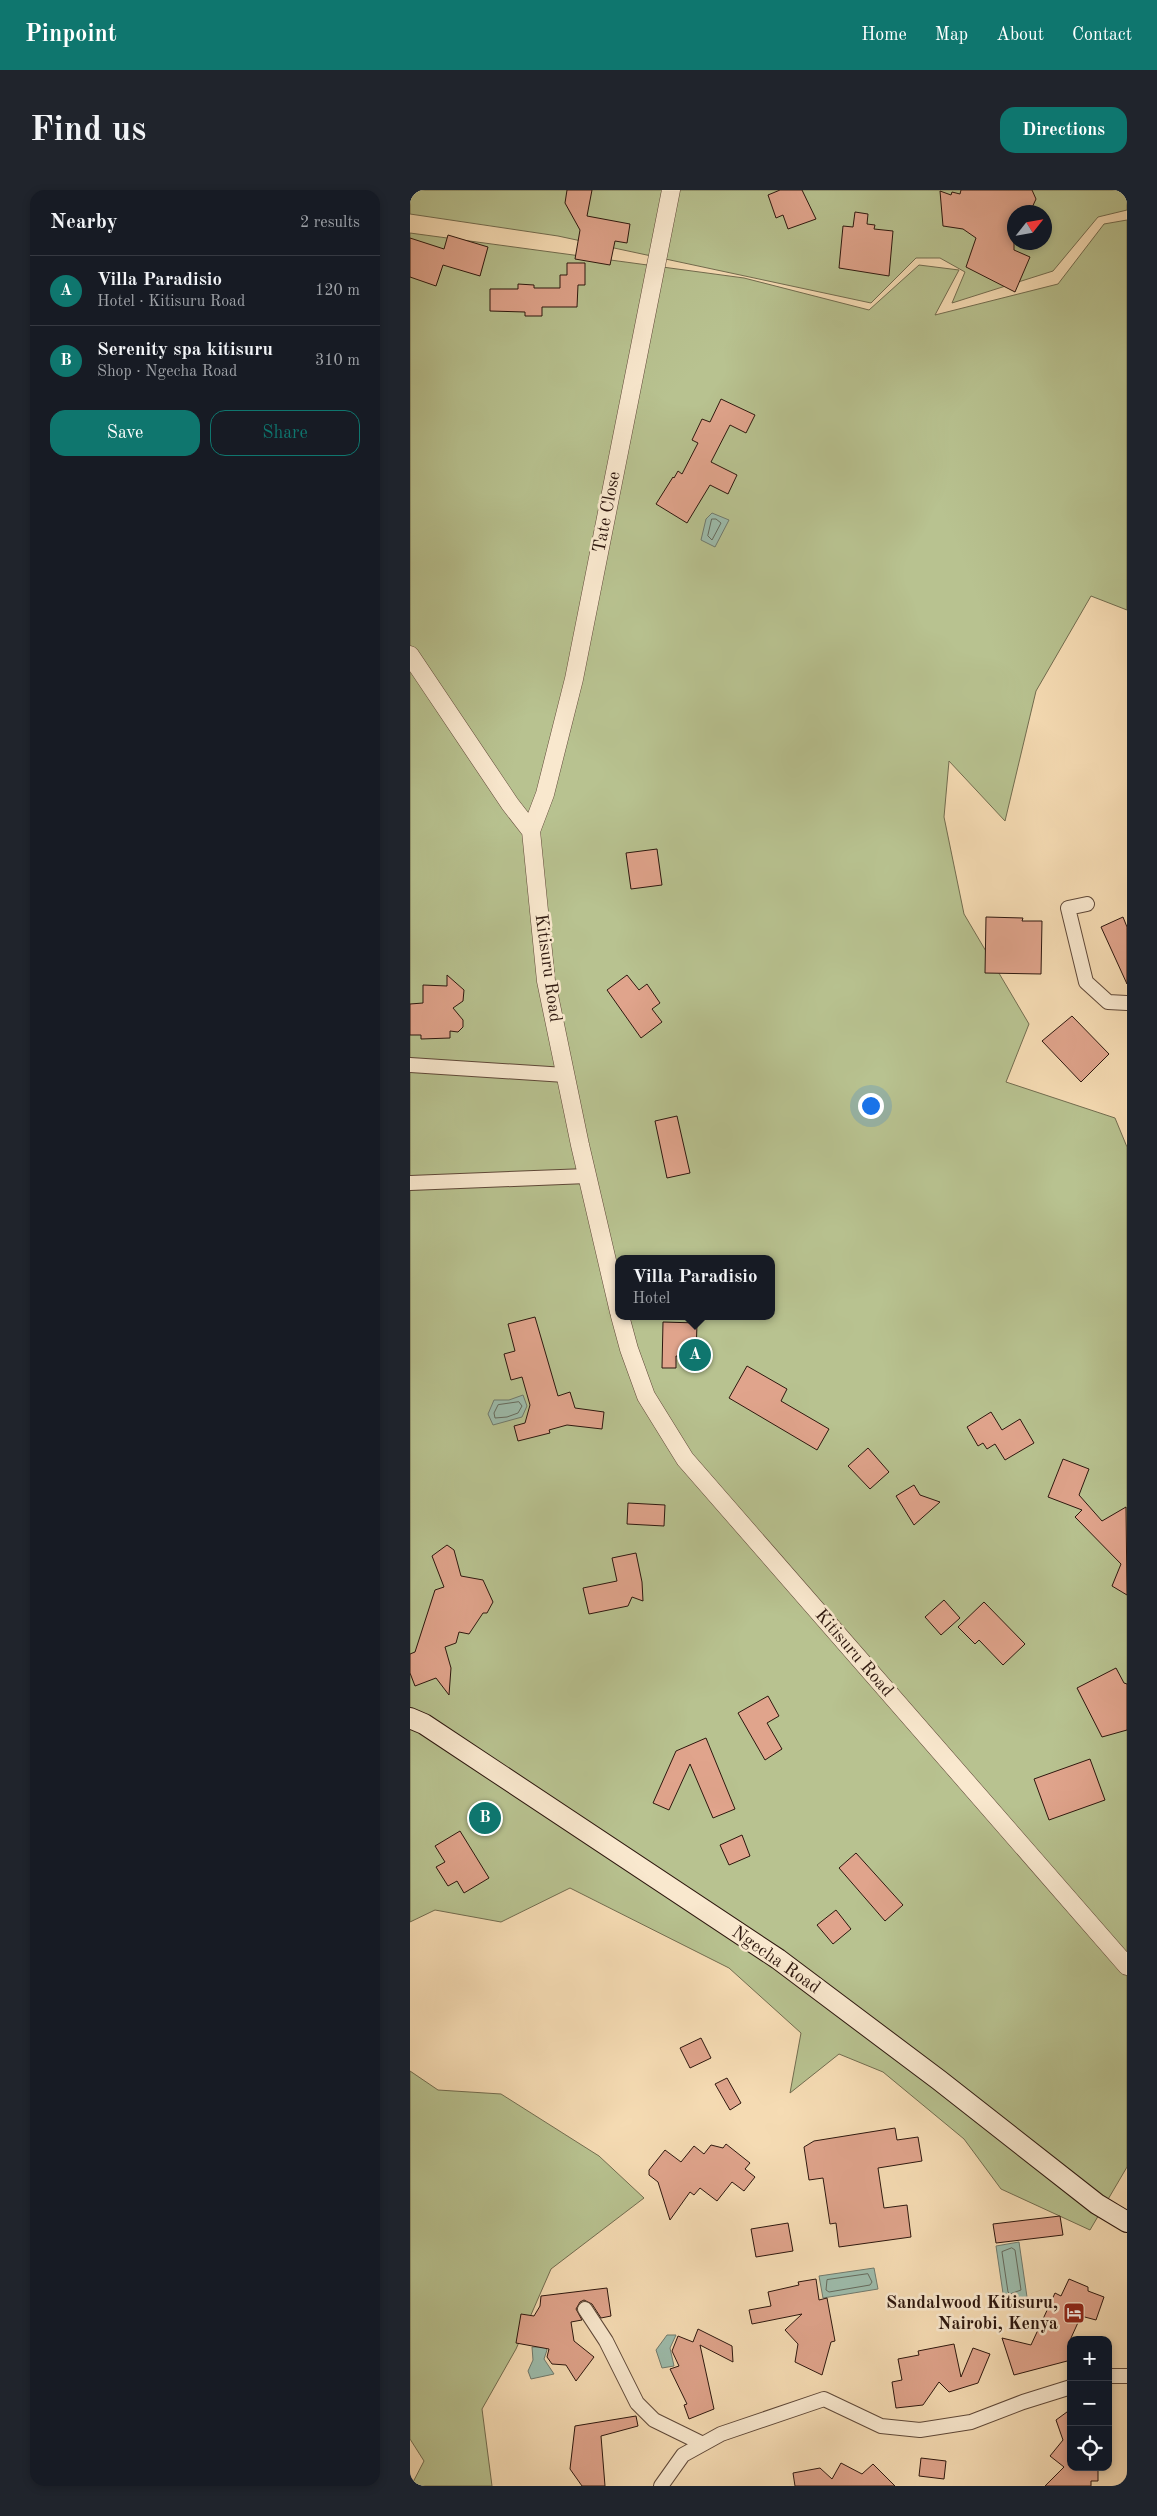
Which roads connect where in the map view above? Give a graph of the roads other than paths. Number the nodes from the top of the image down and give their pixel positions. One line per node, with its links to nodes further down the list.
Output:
1 (671, 190): 3 (street, Tate Close)
2 (410, 655): 3 (street)
3 (531, 831): 7 (street, Kitisuru Road)
4 (1087, 904): 5 (street)
5 (1127, 1003)
6 (410, 1065): 7 (street)
7 (565, 1075): 8 (street, Kitisuru Road)
8 (587, 1176): 9 (street); 10 (street, Kitisuru Road)
9 (410, 1183)
10 (615, 1295)
11 (621, 1320): 13 (street, Kitisuru Road)
12 (410, 1718): 14 (main road, Ngecha Road)
13 (1127, 1966)
14 (1127, 2222)
15 (586, 2309): 19 (street)
16 (1112, 2376): 17 (street)
17 (1127, 2376)
18 (1067, 2389): 19 (street)
19 (703, 2444): 20 (street)
20 (661, 2486)

